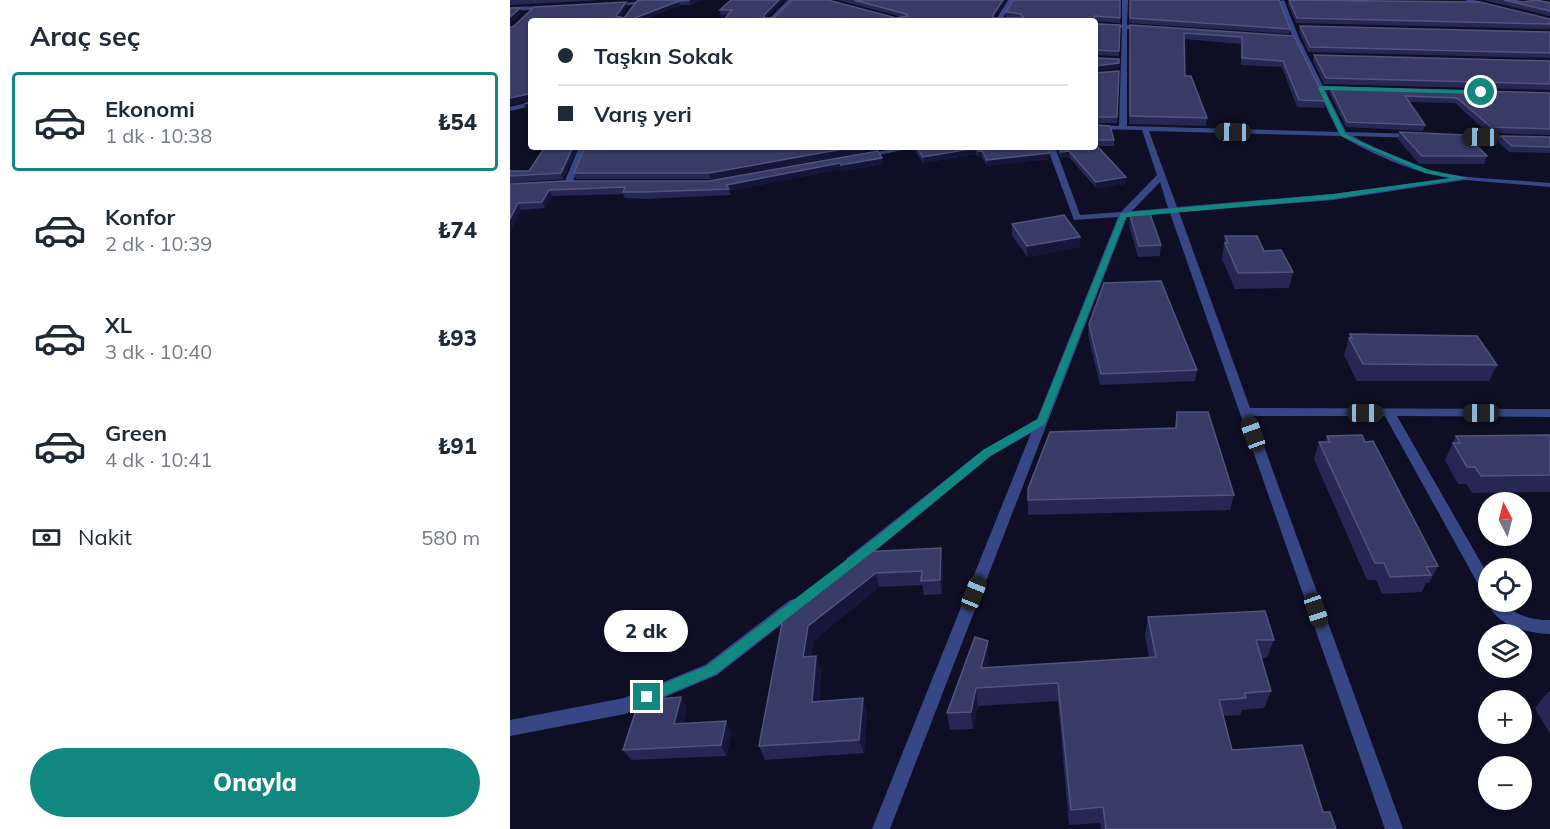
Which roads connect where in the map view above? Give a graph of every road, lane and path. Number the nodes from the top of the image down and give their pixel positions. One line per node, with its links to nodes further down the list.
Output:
1 (540, 0): 18 (street)
2 (672, 0): 12 (street)
3 (792, 0): 24 (street)
4 (1011, 0): 25 (street)
5 (1467, 0): 14 (street)
6 (1535, 0): 15 (street)
7 (1117, 1): 8 (street)
8 (1125, 1): 27 (street)
9 (1273, 1): 10 (street)
10 (1282, 1): 11 (street); 28 (street)
11 (1294, 1)
12 (635, 3): 16 (street); 22 (street)
13 (1455, 3): 14 (street)
14 (1478, 3): 20 (street)
15 (1550, 4)
16 (601, 5)
17 (555, 7): 19 (street)
18 (522, 8): 19 (street); 21 (street)
19 (532, 8): 23 (street)
20 (1499, 8)
21 (510, 9)
22 (630, 12)
23 (526, 15)
24 (773, 18)
25 (1000, 18)
26 (1098, 25): 27 (street)
27 (1125, 27): 30 (street); 36 (street)
28 (1293, 27): 29 (street); 32 (street)
29 (1304, 28)
30 (1148, 29)
31 (1284, 37): 32 (street)
32 (1296, 38): 33 (street)
33 (1305, 56): 34 (street); 39 (street)
34 (1317, 56)
35 (1115, 59): 36 (street)
36 (1125, 60): 37 (street)
37 (1124, 72): 38 (street); 45 (street)
38 (1114, 73)
39 (1321, 88): 40 (street); 47 (street)
40 (1332, 88)
41 (528, 105): 42 (street)
42 (510, 109)
43 (1098, 123): 45 (street)
44 (1098, 127): 45 (street)
45 (1123, 129): 46 (street)
46 (1145, 130): 47 (street); 55 (street)
47 (1343, 134): 48 (street); 56 (street)
48 (1423, 136)
49 (1446, 136): 50 (street)
50 (1527, 138)
51 (582, 150): 57 (street)
52 (897, 150): 54 (street)
53 (1052, 150): 62 (street)
54 (858, 157)
55 (1161, 176): 61 (street); 62 (street)
56 (1465, 178): 60 (street); 61 (street)
57 (568, 183): 58 (street); 59 (street)
58 (580, 183)
59 (556, 184)
60 (1550, 185)
61 (1174, 211): 62 (street); 63 (street)
62 (1123, 215): 66 (street)
63 (1246, 412): 64 (street); 74 (street)
64 (1389, 413): 65 (street); 67 (street)
65 (1550, 414)
66 (1042, 421): 68 (street); 73 (street)
67 (1478, 571)
68 (838, 572)
69 (811, 593): 72 (street)
70 (1501, 612): 71 (street)
71 (1550, 627)
72 (510, 728)
73 (881, 829)
74 (1394, 829)

